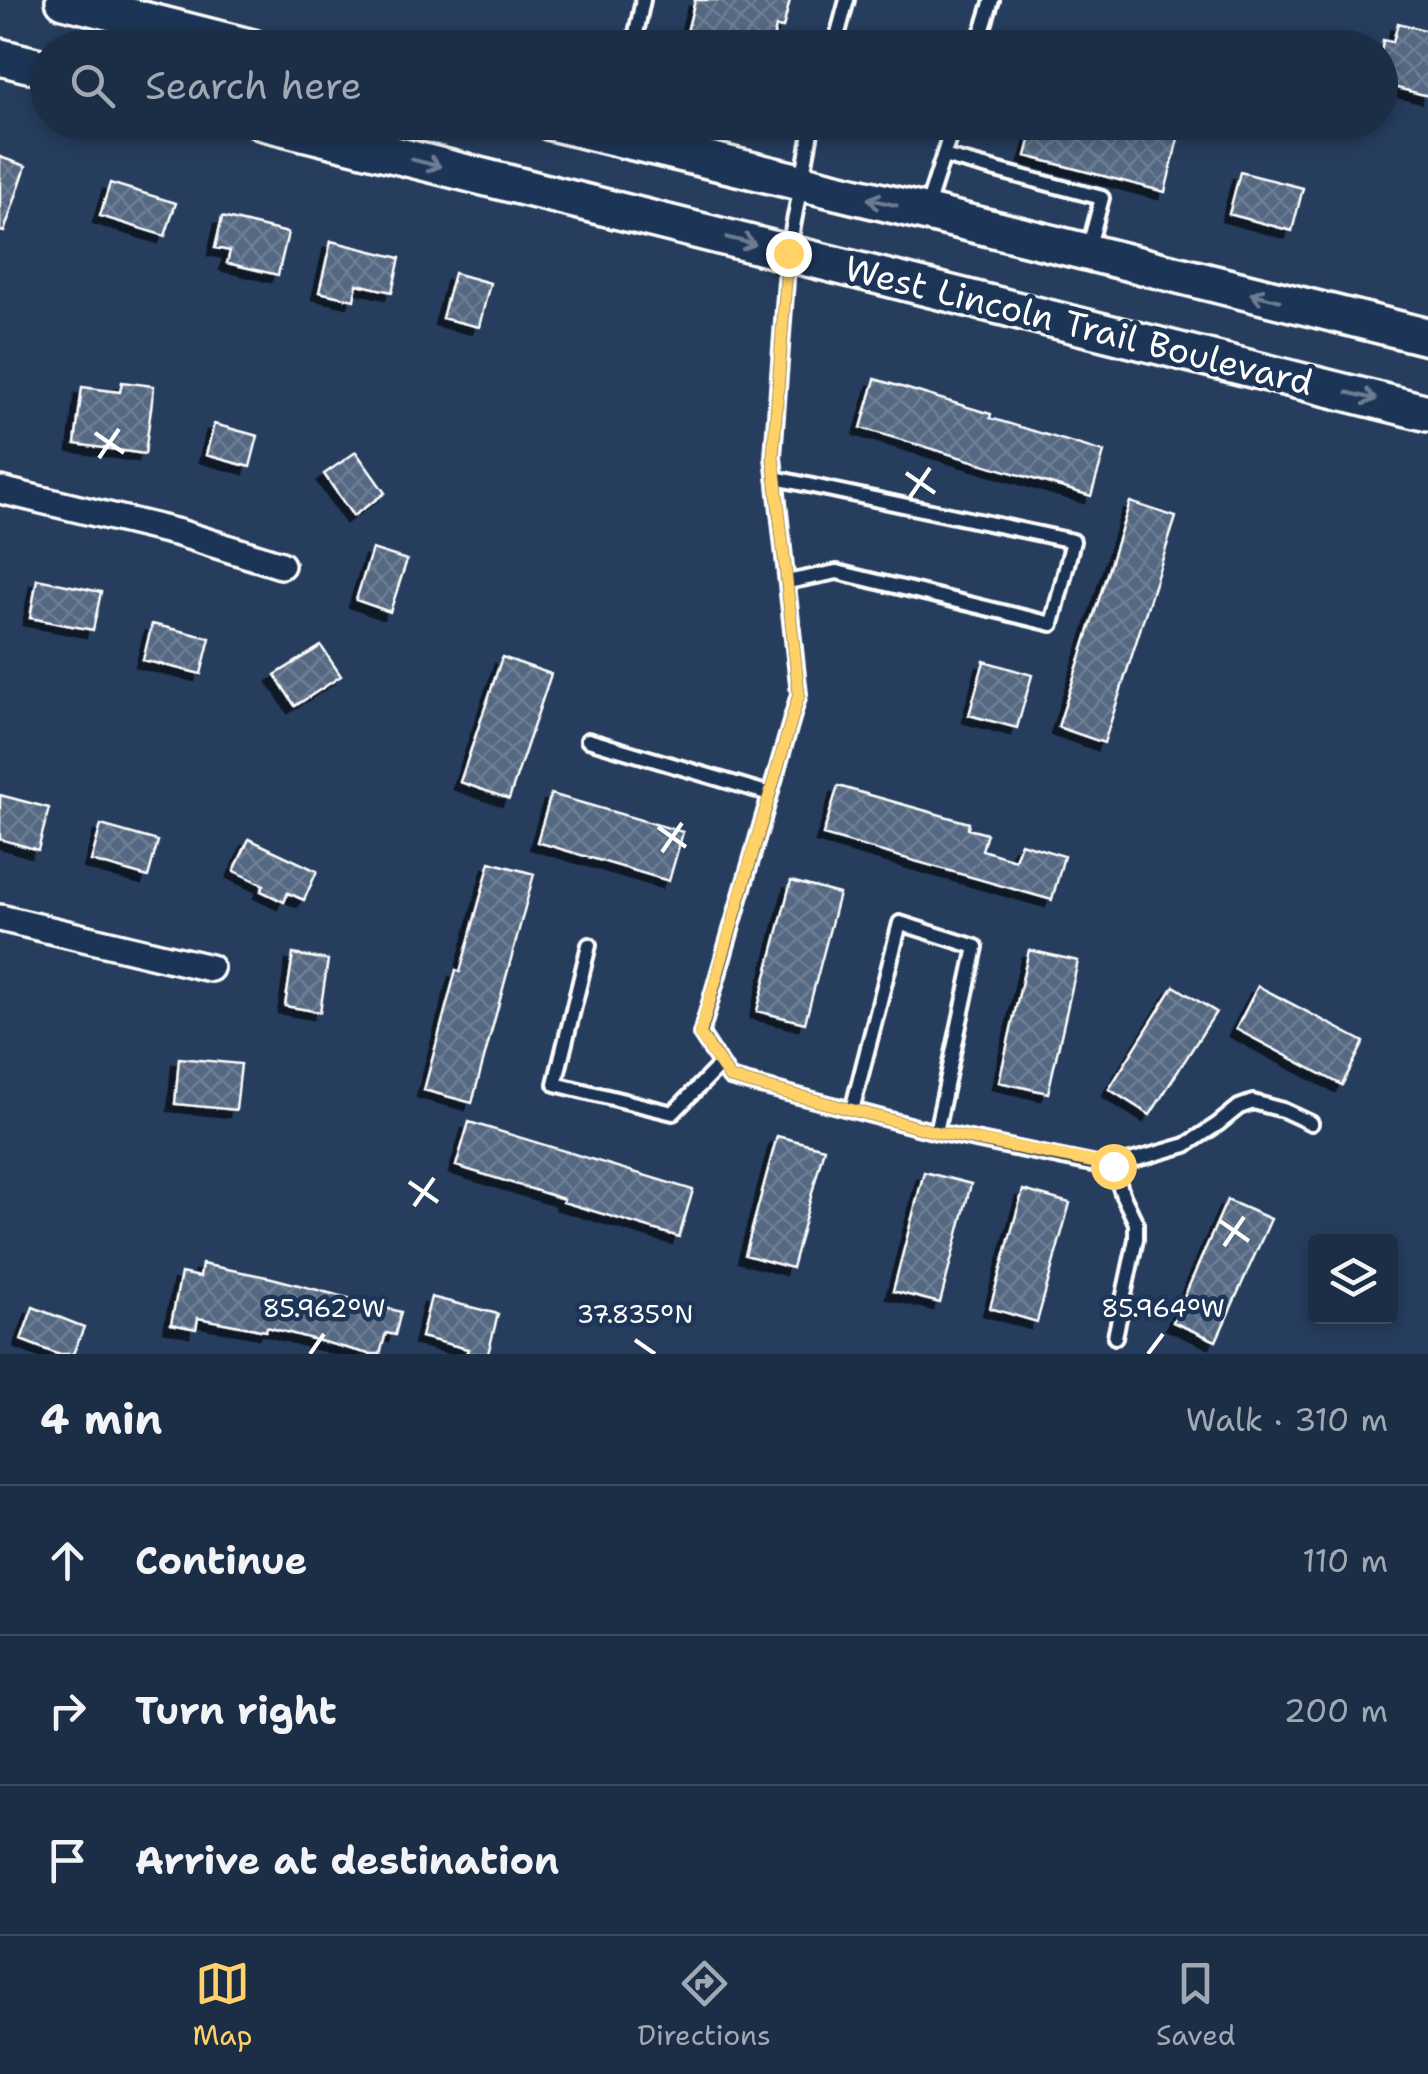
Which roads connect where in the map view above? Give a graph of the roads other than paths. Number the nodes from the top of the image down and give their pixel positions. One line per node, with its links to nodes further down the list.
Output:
1 (64, 0): 5 (main road)
2 (643, 0): 6 (lane)
3 (847, 0): 7 (lane)
4 (992, 0): 8 (lane)
5 (182, 30)
6 (637, 30)
7 (839, 30)
8 (983, 30)
9 (0, 57): 10 (main road)
10 (30, 64)
11 (336, 140): 19 (main road, West Lincoln Trail Boulevard, one-way to 19)
12 (654, 140): 16 (main road, West Lincoln Trail Boulevard)
13 (810, 140): 16 (lane)
14 (948, 140): 15 (lane)
15 (943, 156): 17 (lane); 18 (lane)
16 (802, 183): 17 (main road, West Lincoln Trail Boulevard, one-way to 16); 19 (lane)
17 (925, 212): 18 (main road, West Lincoln Trail Boulevard)
18 (1088, 252): 20 (main road, West Lincoln Trail Boulevard, one-way to 18)
19 (788, 253): 21 (main road, West Lincoln Trail Boulevard, one-way to 21); 22 (lane)
20 (1428, 337)
21 (1428, 413)
22 (775, 478): 25 (lane); 25 (lane)
23 (0, 490): 24 (street)
24 (281, 564)
25 (786, 582): 27 (lane)
26 (588, 740): 27 (lane)
27 (770, 794): 31 (lane)
28 (0, 918): 30 (street)
29 (588, 945): 31 (lane)
30 (210, 968)
31 (721, 1064): 32 (lane)
32 (852, 1110): 34 (lane); 34 (lane)
33 (1311, 1124): 35 (lane)
34 (936, 1132): 35 (lane)
35 (1113, 1166): 36 (lane)
36 (1115, 1337)

